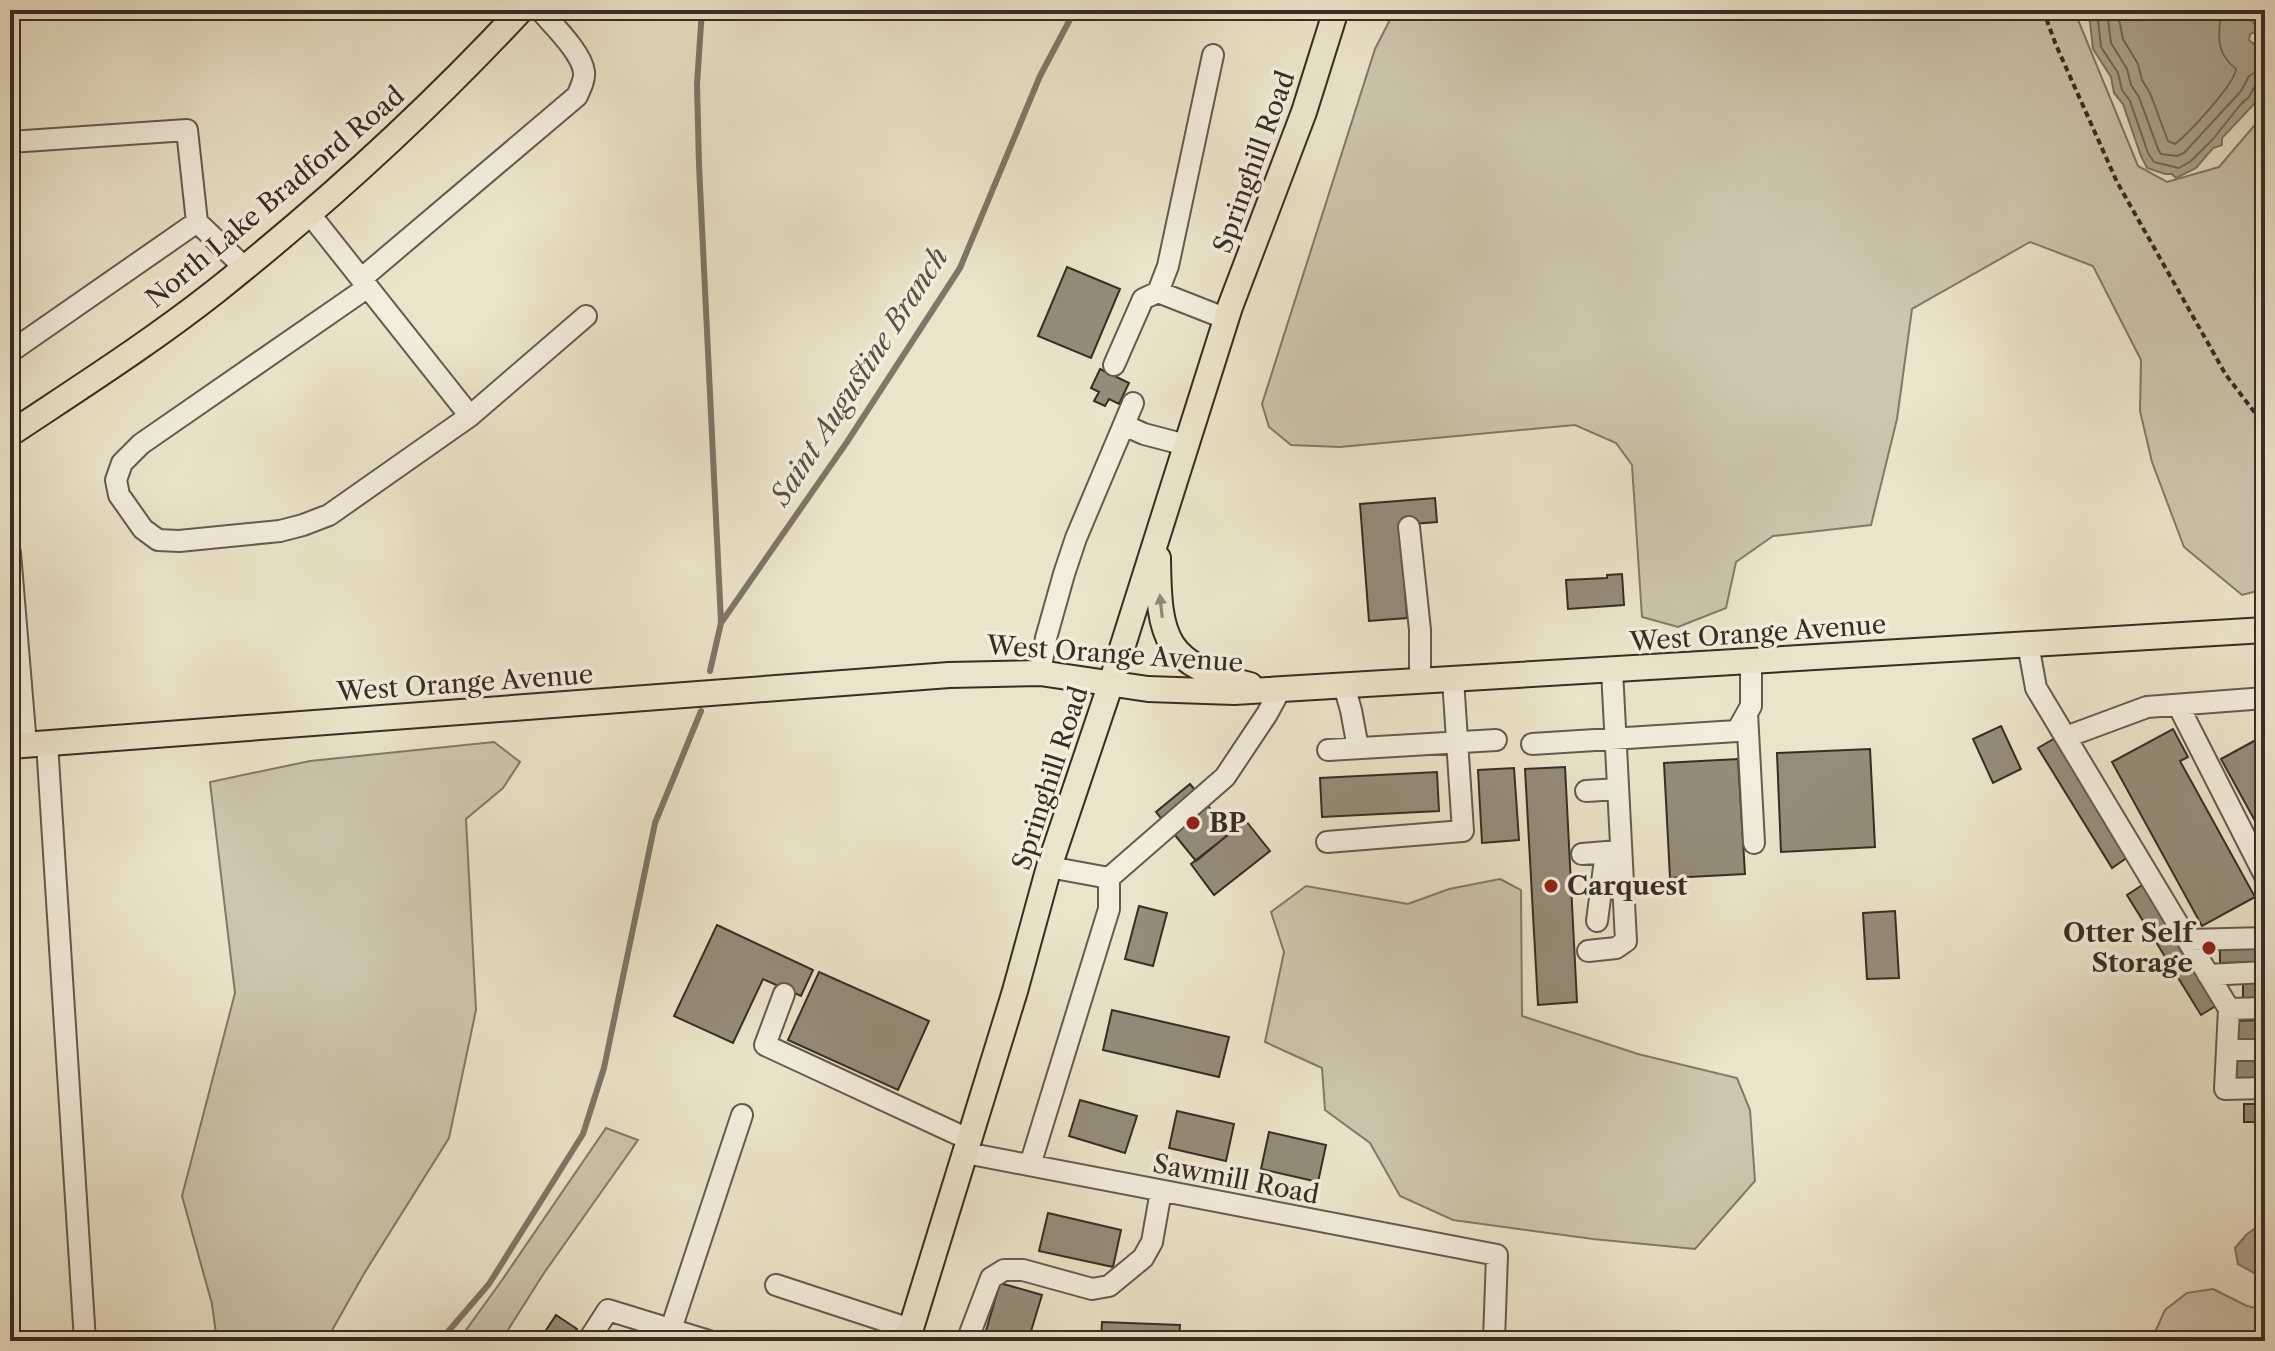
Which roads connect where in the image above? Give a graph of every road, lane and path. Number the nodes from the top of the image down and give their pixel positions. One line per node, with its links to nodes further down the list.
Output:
1 (521, 10): 7 (main road, North Lake Bradford Road)
2 (540, 10): 10 (street)
3 (1336, 10): 13 (main road, Springhill Road)
4 (2043, 10): 19 (path)
5 (1213, 55): 11 (street)
6 (10, 142): 8 (street)
7 (309, 213): 9 (main road, North Lake Bradford Road); 10 (street)
8 (197, 222): 9 (street); 14 (street)
9 (244, 267): 20 (main road, North Lake Bradford Road)
10 (364, 283): 17 (street); 17 (street)
11 (1158, 292): 13 (street); 15 (street)
12 (586, 316): 17 (street)
13 (1227, 319): 21 (main road, Springhill Road)
14 (10, 352)
15 (1114, 365)
16 (1133, 403): 18 (street)
17 (470, 416)
18 (1124, 425): 21 (street); 29 (street)
19 (2265, 426)
20 (10, 434)
21 (1186, 445): 23 (main road, Springhill Road)
22 (1409, 527): 31 (street)
23 (1158, 536): 32 (main road, Springhill Road); 34 (main road, one-way to 23)
24 (10, 553): 43 (street)
25 (2265, 630): 26 (main road, West Orange Avenue)
26 (2028, 644): 27 (main road, West Orange Avenue); 38 (street)
27 (1751, 661): 28 (main road, West Orange Avenue); 37 (street)
28 (1612, 670): 30 (main road, West Orange Avenue); 39 (street)
29 (1040, 673): 32 (main road, West Orange Avenue); 43 (main road, West Orange Avenue)
30 (1453, 679): 31 (main road, West Orange Avenue); 41 (street)
31 (1420, 681): 33 (main road, West Orange Avenue)
32 (1111, 683): 34 (main road, West Orange Avenue); 52 (main road, Springhill Road)
33 (1344, 686): 34 (main road, West Orange Avenue); 44 (street)
34 (1280, 690): 54 (street)
35 (2265, 699): 36 (street)
36 (2178, 705): 38 (street); 53 (street)
37 (1747, 713): 39 (street); 49 (street)
38 (2066, 737): 57 (street)
39 (1615, 739): 42 (street); 46 (street)
40 (1496, 740): 41 (street)
41 (1457, 742): 44 (street); 48 (street)
42 (1532, 744)
43 (28, 745): 74 (street)
44 (1358, 748): 45 (street)
45 (1328, 750)
46 (1618, 789): 47 (street); 50 (street)
47 (1586, 791)
48 (1327, 842)
49 (1754, 843)
50 (1614, 851): 51 (street); 55 (street); 58 (street)
51 (1582, 854)
52 (1049, 867): 54 (street); 68 (main road, Springhill Road)
53 (2265, 876)
54 (1109, 878): 69 (street)
55 (1597, 921)
56 (2265, 938): 57 (street)
57 (2188, 940): 60 (street)
58 (1588, 951)
59 (2265, 972): 60 (street)
60 (2208, 975): 63 (street)
61 (784, 994): 68 (street, Sawmill Road)
62 (2265, 1008): 63 (street)
63 (2229, 1009): 64 (street)
64 (2227, 1050): 65 (street); 66 (street)
65 (2265, 1050)
66 (2265, 1088)
67 (742, 1115): 72 (street)
68 (968, 1146): 69 (street, Sawmill Road); 73 (main road, Springhill Road)
69 (1030, 1165): 70 (street, Sawmill Road)
70 (1161, 1191): 77 (street); 78 (street, Sawmill Road)
71 (776, 1285): 73 (street)
72 (669, 1335): 75 (street); 76 (street)
73 (908, 1335)
74 (85, 1341)
75 (588, 1341)
76 (709, 1341)
77 (967, 1341)
78 (1494, 1341)

